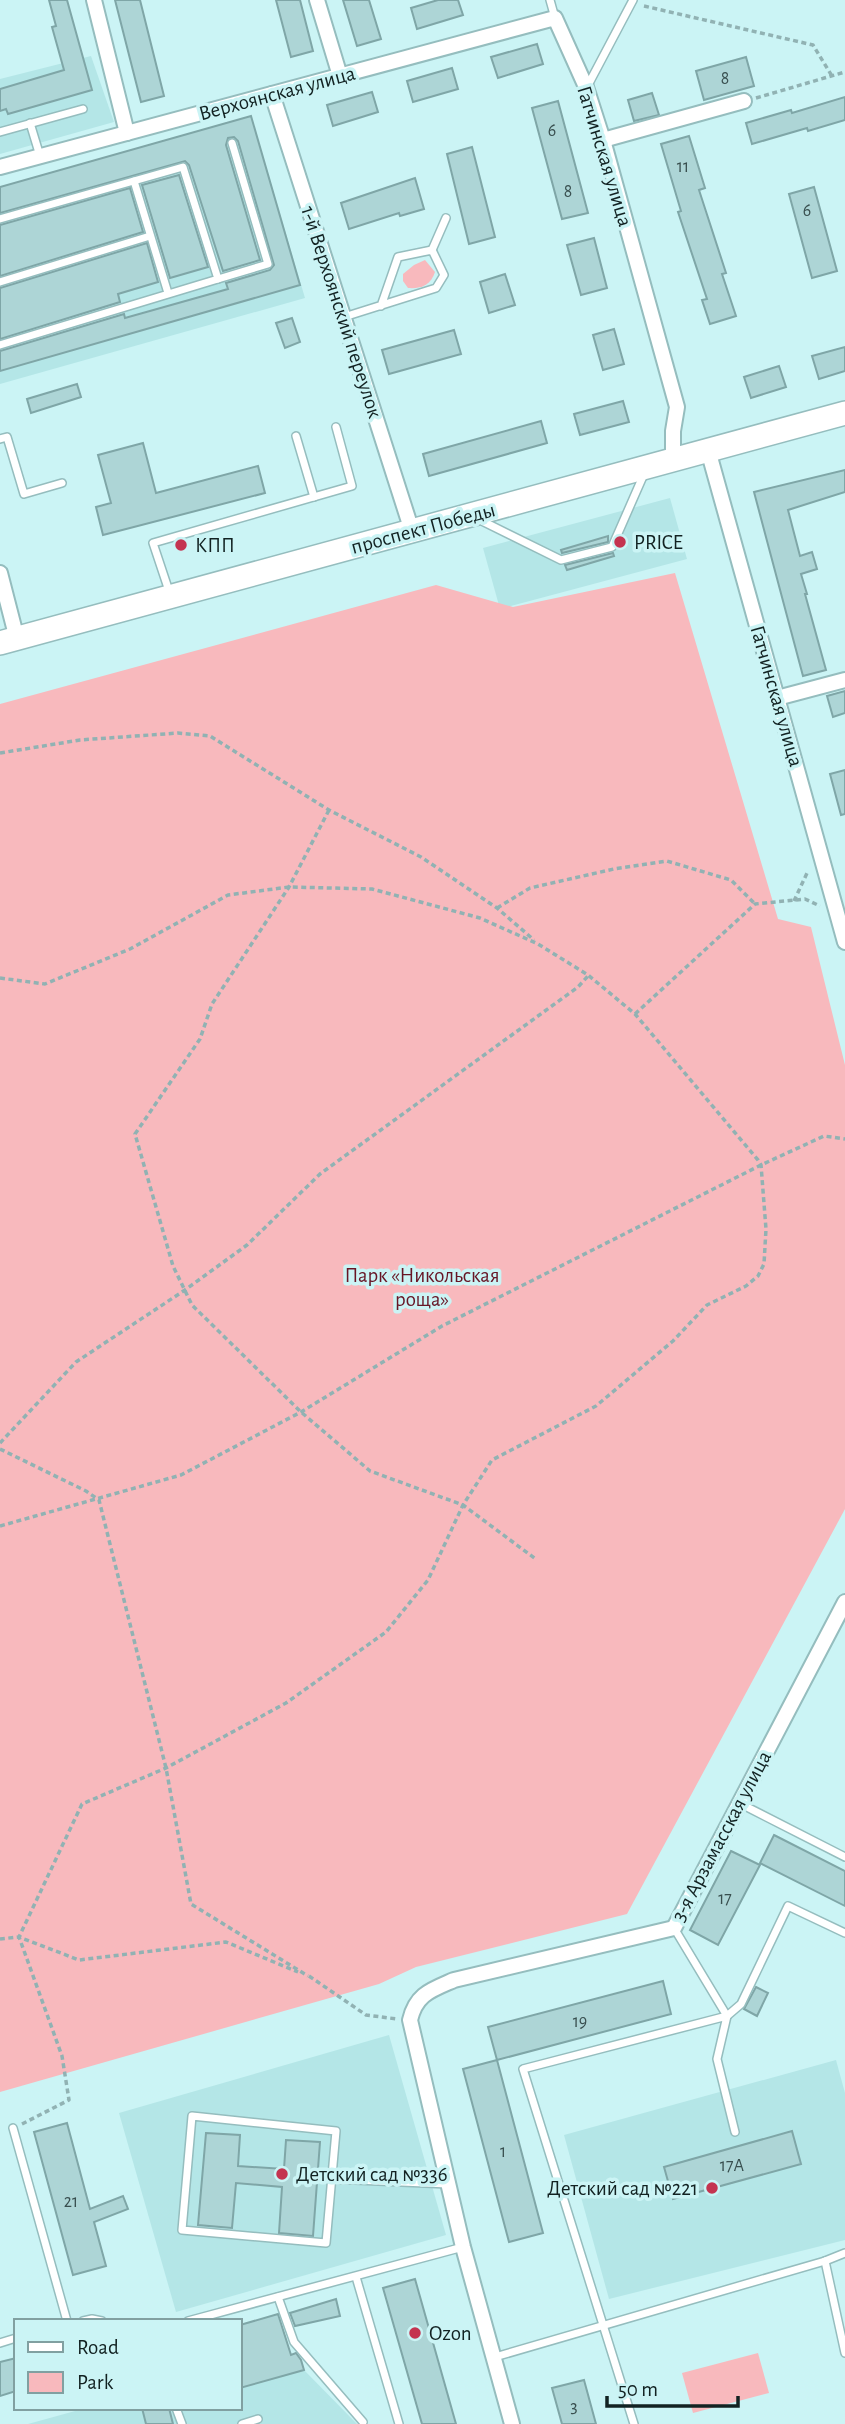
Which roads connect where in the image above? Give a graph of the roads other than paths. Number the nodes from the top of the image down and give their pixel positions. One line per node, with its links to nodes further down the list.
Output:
1 (94, 0): 13 (street)
2 (317, 0): 6 (street)
3 (550, 0): 5 (lane)
4 (632, 1): 7 (lane)
5 (555, 18): 6 (street, Верхоянская улица); 7 (street, Гатчинская улица)
6 (340, 76): 8 (street, Верхоянская улица)
7 (586, 87): 14 (street, Гатчинская улица)
8 (272, 94): 13 (street, Верхоянская улица); 27 (street, 1-й Верхоянский переулок)
9 (744, 101): 14 (street)
10 (83, 109): 11 (lane)
11 (30, 123): 12 (lane); 16 (lane)
12 (0, 132)
13 (127, 133): 16 (street, Верхоянская улица)
14 (603, 140): 34 (street, Гатчинская улица)
15 (232, 143): 23 (lane)
16 (40, 156): 17 (street, Верхоянская улица)
17 (0, 167)
18 (134, 181): 20 (lane); 21 (lane); 23 (lane)
19 (446, 218): 22 (lane)
20 (0, 219)
21 (150, 236): 24 (lane); 25 (lane)
22 (432, 250): 26 (lane); 26 (lane)
23 (218, 279): 25 (lane)
24 (0, 282)
25 (168, 293): 28 (lane)
26 (381, 306): 27 (lane)
27 (344, 317): 39 (street, 1-й Верхоянский переулок)
28 (0, 345)
29 (845, 413): 33 (main road, проспект Победы)
30 (337, 427): 37 (lane)
31 (296, 436): 37 (lane)
32 (0, 439): 36 (lane)
33 (708, 450): 34 (main road, проспект Победы); 44 (street, Гатчинская улица)
34 (673, 461): 35 (main road, проспект Победы)
35 (647, 468): 38 (main road, проспект Победы); 38 (lane)
36 (62, 483)
37 (314, 497): 41 (lane)
38 (471, 515): 39 (main road, проспект Победы)
39 (412, 531): 41 (main road, проспект Победы)
40 (0, 573): 42 (street)
41 (171, 597): 42 (main road, проспект Победы)
42 (9, 641)
43 (845, 680): 44 (street)
44 (777, 698): 45 (street, Гатчинская улица)
45 (844, 934)
46 (845, 1602): 47 (street, 3-я Арзамасская улица)
47 (740, 1803): 48 (lane); 49 (street, 3-я Арзамасская улица)
48 (845, 1857)
49 (674, 1928): 51 (lane); 55 (street, 3-я Арзамасская улица)
50 (845, 1933): 51 (lane)
51 (727, 2016): 53 (lane); 63 (lane)
52 (13, 2129): 61 (lane)
53 (734, 2132)
54 (332, 2179): 54 (lane); 55 (lane)
55 (449, 2184): 56 (street)
56 (463, 2247): 59 (lane); 65 (street)
57 (845, 2253): 58 (lane)
58 (825, 2261): 63 (lane); 64 (lane)
59 (356, 2277): 60 (lane); 70 (lane)
60 (278, 2297): 62 (lane); 67 (lane)
61 (67, 2319)
62 (196, 2319)
63 (602, 2324): 65 (lane); 71 (lane)
64 (845, 2353)
65 (495, 2357): 68 (street)
66 (258, 2419): 69 (lane)
67 (363, 2422)
68 (509, 2423)
69 (242, 2424)
70 (399, 2424)
71 (634, 2424)

